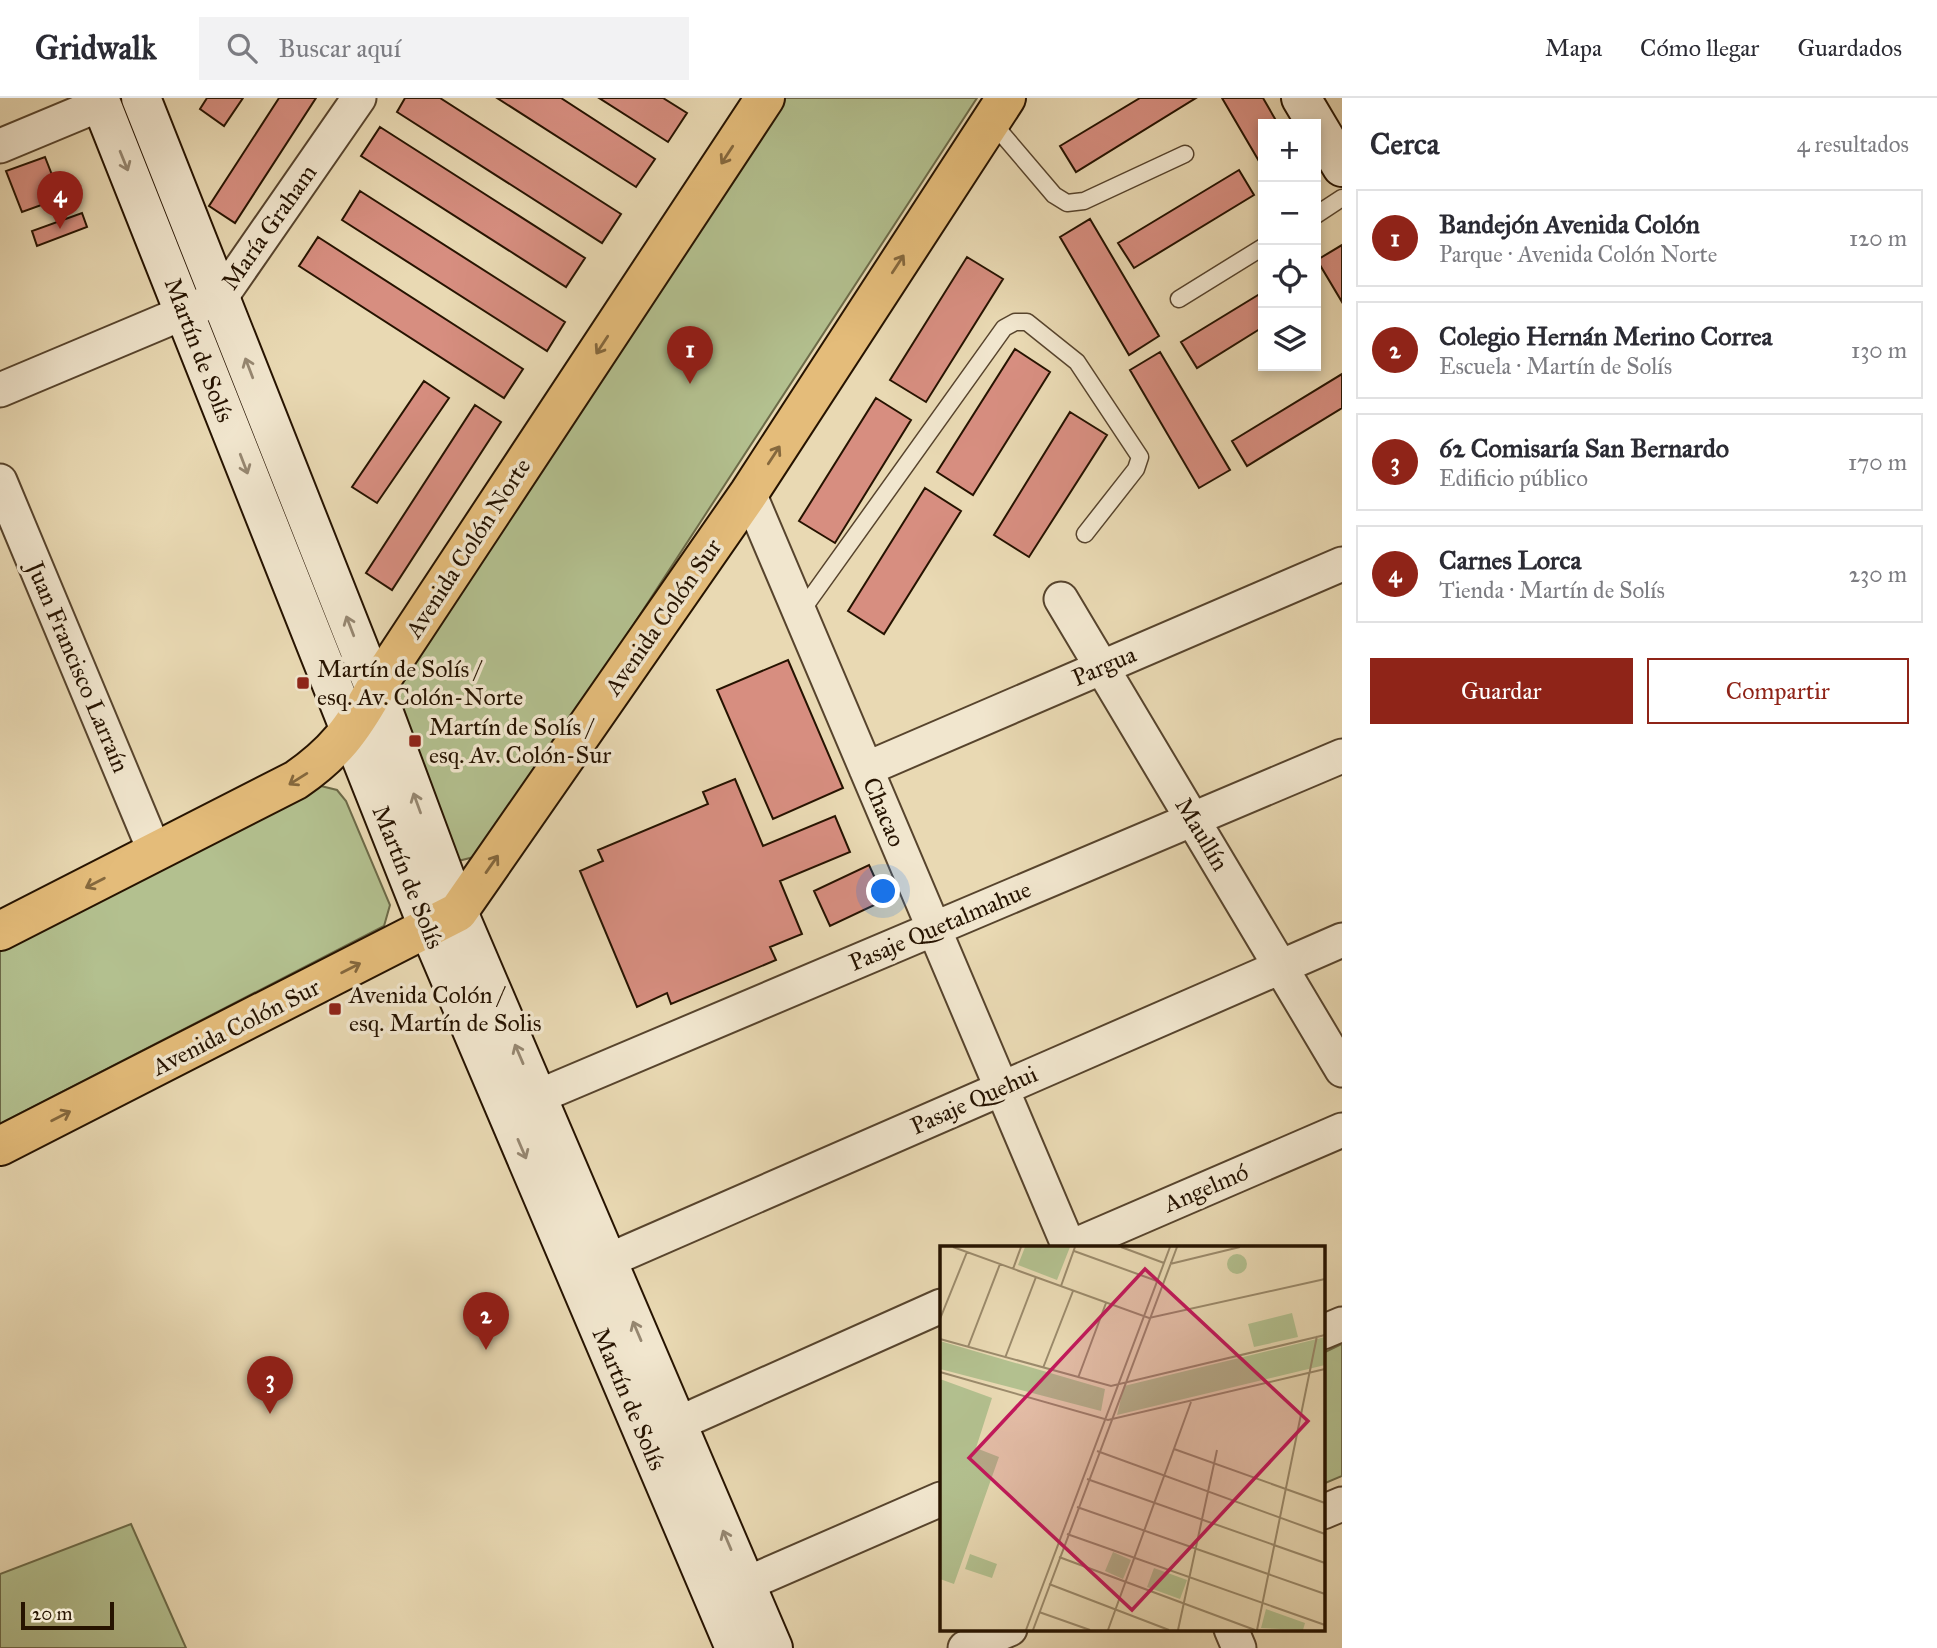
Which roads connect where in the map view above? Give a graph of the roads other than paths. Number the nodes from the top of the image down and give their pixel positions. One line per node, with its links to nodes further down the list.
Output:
1 (141, 98): 13 (street, Martín de Solís)
2 (359, 98): 13 (street, María Graham)
3 (765, 98): 24 (main road, Avenida Colón Norte, one-way to 24)
4 (1301, 98): 9 (street)
5 (100, 101): 7 (street); 15 (street, Martín de Solís, one-way to 15)
6 (998, 109): 8 (lane); 18 (main road, Avenida Colón Sur, one-way to 6)
7 (0, 146)
8 (1185, 154)
9 (1342, 167)
10 (1342, 198): 11 (lane)
11 (1321, 212)
12 (1258, 250): 14 (lane)
13 (221, 297): 15 (street, María Graham); 24 (street, Martín de Solís, one-way to 13)
14 (1179, 299)
15 (185, 313): 16 (street, María Graham); 25 (street, Martín de Solís, one-way to 25)
16 (0, 390)
17 (0, 481): 29 (street, Juan Francisco Larraín)
18 (749, 493): 22 (street, Chacao); 30 (main road, Avenida Colón Sur, one-way to 18)
19 (1085, 534): 22 (lane)
20 (1342, 564): 23 (street, Pargua)
21 (1061, 599): 23 (street, Maullín)
22 (800, 613): 27 (street, Chacao)
23 (1102, 667): 27 (street, Pargua); 28 (street, Maullín)
24 (374, 689): 25 (main road, Avenida Colón Norte); 30 (street, Martín de Solís, one-way to 24)
25 (349, 734): 29 (main road, Avenida Colón Norte, one-way to 29); 30 (street, Martín de Solís)
26 (1342, 756): 28 (street, Pasaje Quetalmahue)
27 (866, 769): 31 (street, Chacao)
28 (1193, 820): 31 (street, Pasaje Quetalmahue); 34 (street, Maullín)
29 (155, 852): 32 (main road, Avenida Colón Norte, one-way to 32)
30 (443, 921): 37 (street, Martín de Solís, one-way to 30); 39 (main road, Avenida Colón Sur, one-way to 30); 53 (street, Martín de Solís, one-way to 53)
31 (934, 929): 36 (street, Chacao); 37 (street, Pasaje Quetalmahue)
32 (0, 931)
33 (1342, 940): 34 (street, Pasaje Quehui)
34 (1280, 967): 35 (street, Maullín); 36 (street, Pasaje Quehui)
35 (1342, 1070)
36 (1001, 1088): 40 (street, Chacao); 42 (street, Pasaje Quehui)
37 (537, 1097): 42 (street, Martín de Solís)
38 (1342, 1130): 41 (street, Angelmó)
39 (0, 1146)
40 (1070, 1246)
41 (1072, 1246)
42 (607, 1261): 46 (street, Martín de Solís, one-way to 42)
43 (940, 1306): 46 (street)
44 (1342, 1324): 45 (street)
45 (1324, 1332)
46 (677, 1424): 50 (street, Martín de Solís, one-way to 46)
47 (940, 1499): 50 (street)
48 (1342, 1504): 49 (street)
49 (1324, 1512)
50 (746, 1584): 54 (street, Martín de Solís)
51 (1008, 1630): 55 (street)
52 (1231, 1630): 56 (street)
53 (735, 1648)
54 (774, 1648)
55 (965, 1648)
56 (1239, 1648)

